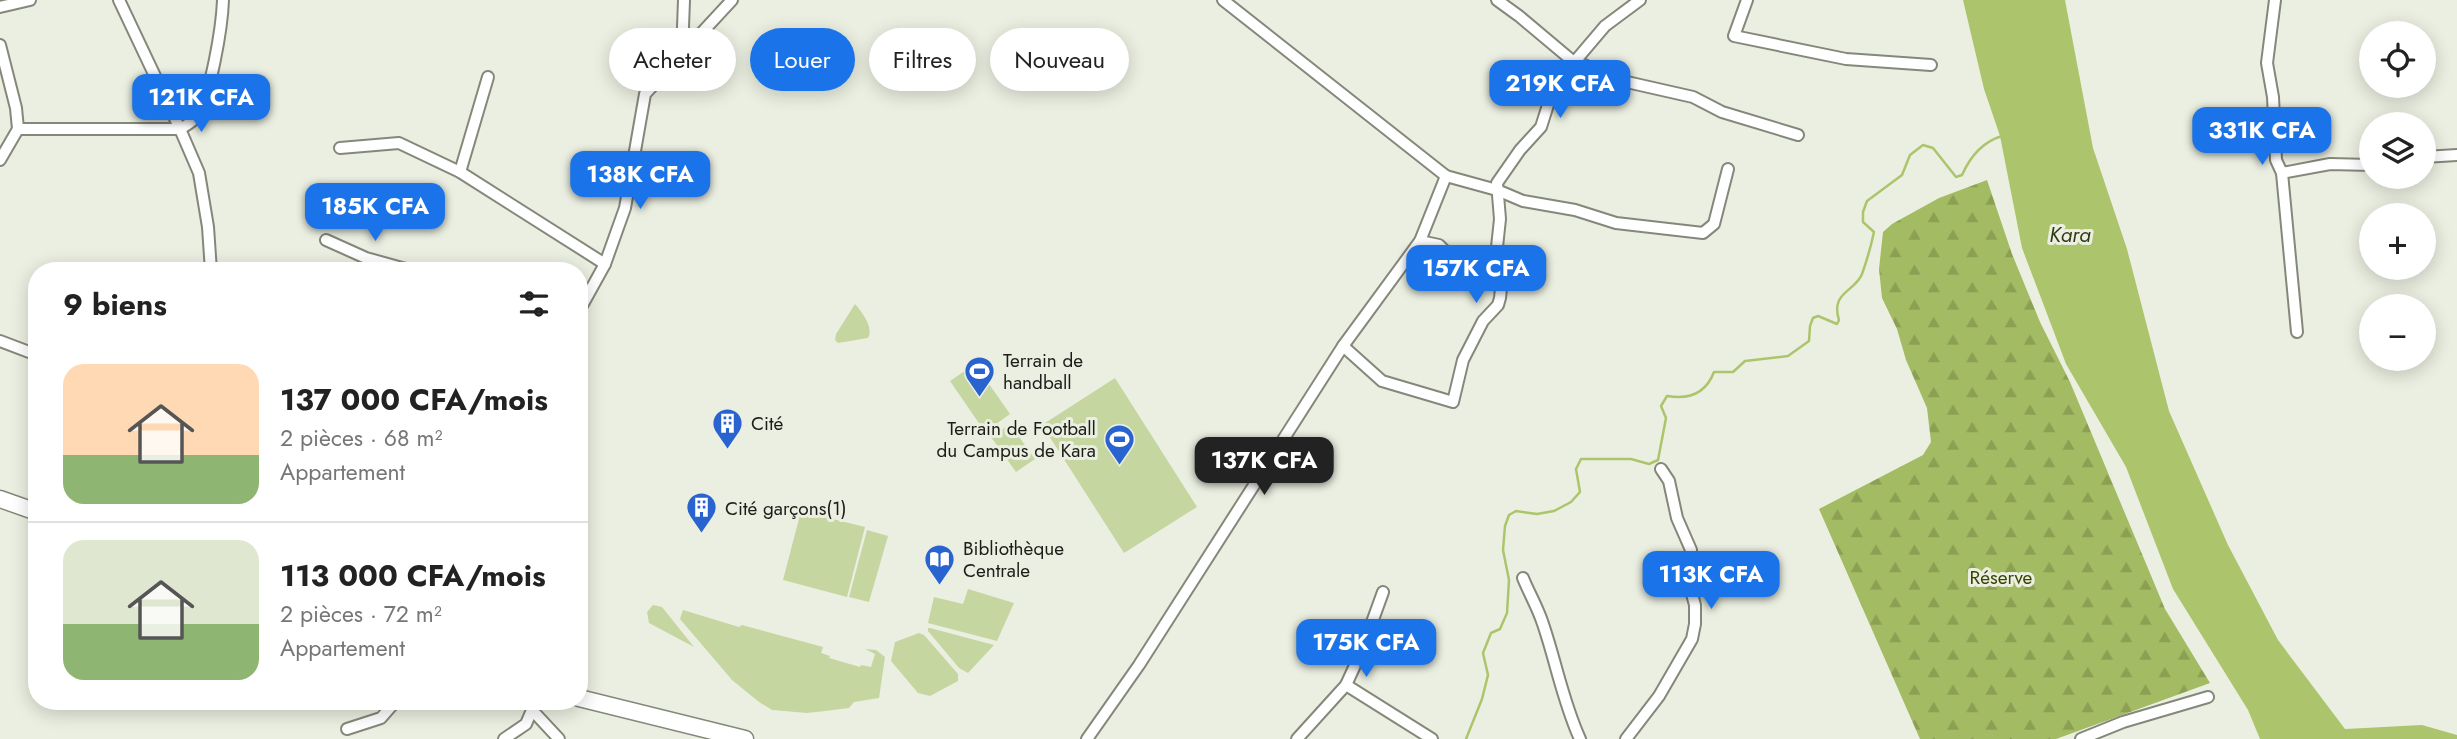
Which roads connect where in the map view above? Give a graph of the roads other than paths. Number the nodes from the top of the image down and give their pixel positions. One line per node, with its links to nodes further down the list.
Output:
1 (30, 0): 11 (street)
2 (120, 0): 20 (street)
3 (223, 0): 20 (street)
4 (684, 0): 12 (street)
5 (732, 0): 13 (street)
6 (1223, 0): 30 (street)
7 (1497, 0): 15 (street)
8 (1640, 0): 15 (street)
9 (1747, 0): 16 (street)
10 (2275, 0): 29 (street)
11 (0, 7)
12 (683, 28)
13 (706, 28)
14 (0, 45): 19 (street)
15 (1575, 63): 21 (street); 31 (street)
16 (1931, 65)
17 (488, 77): 28 (street)
18 (648, 91): 36 (street)
19 (18, 129): 20 (street); 25 (street)
20 (180, 130): 34 (street)
21 (1798, 135)
22 (340, 148): 28 (street)
23 (2457, 155): 24 (street)
24 (2436, 156)
25 (0, 160)
26 (2359, 164): 29 (street)
27 (1728, 169): 31 (street)
28 (460, 172): 36 (street)
29 (2282, 173): 39 (street)
30 (1446, 176): 31 (street); 33 (street)
31 (1497, 190): 37 (street)
32 (326, 240): 35 (street)
33 (1420, 241): 37 (street); 41 (street)
34 (210, 262)
35 (380, 262)
36 (605, 264): 38 (street)
37 (1501, 278): 41 (street)
38 (588, 295)
39 (2297, 332)
40 (0, 341): 42 (street)
41 (1343, 346): 58 (street)
42 (28, 352)
43 (1661, 469): 62 (street)
44 (0, 499): 45 (main road)
45 (28, 509)
46 (1523, 578): 61 (street)
47 (1382, 592): 48 (street)
48 (1346, 685): 59 (street); 60 (street)
49 (2208, 697): 63 (street)
50 (588, 700): 55 (main road)
51 (388, 710): 54 (street)
52 (530, 710): 56 (street)
53 (534, 710): 57 (street)
54 (347, 729)
55 (736, 738)
56 (504, 739)
57 (559, 739)
58 (1087, 739)
59 (1297, 739)
60 (1432, 739)
61 (1580, 739)
62 (1626, 739)
63 (2081, 739)

